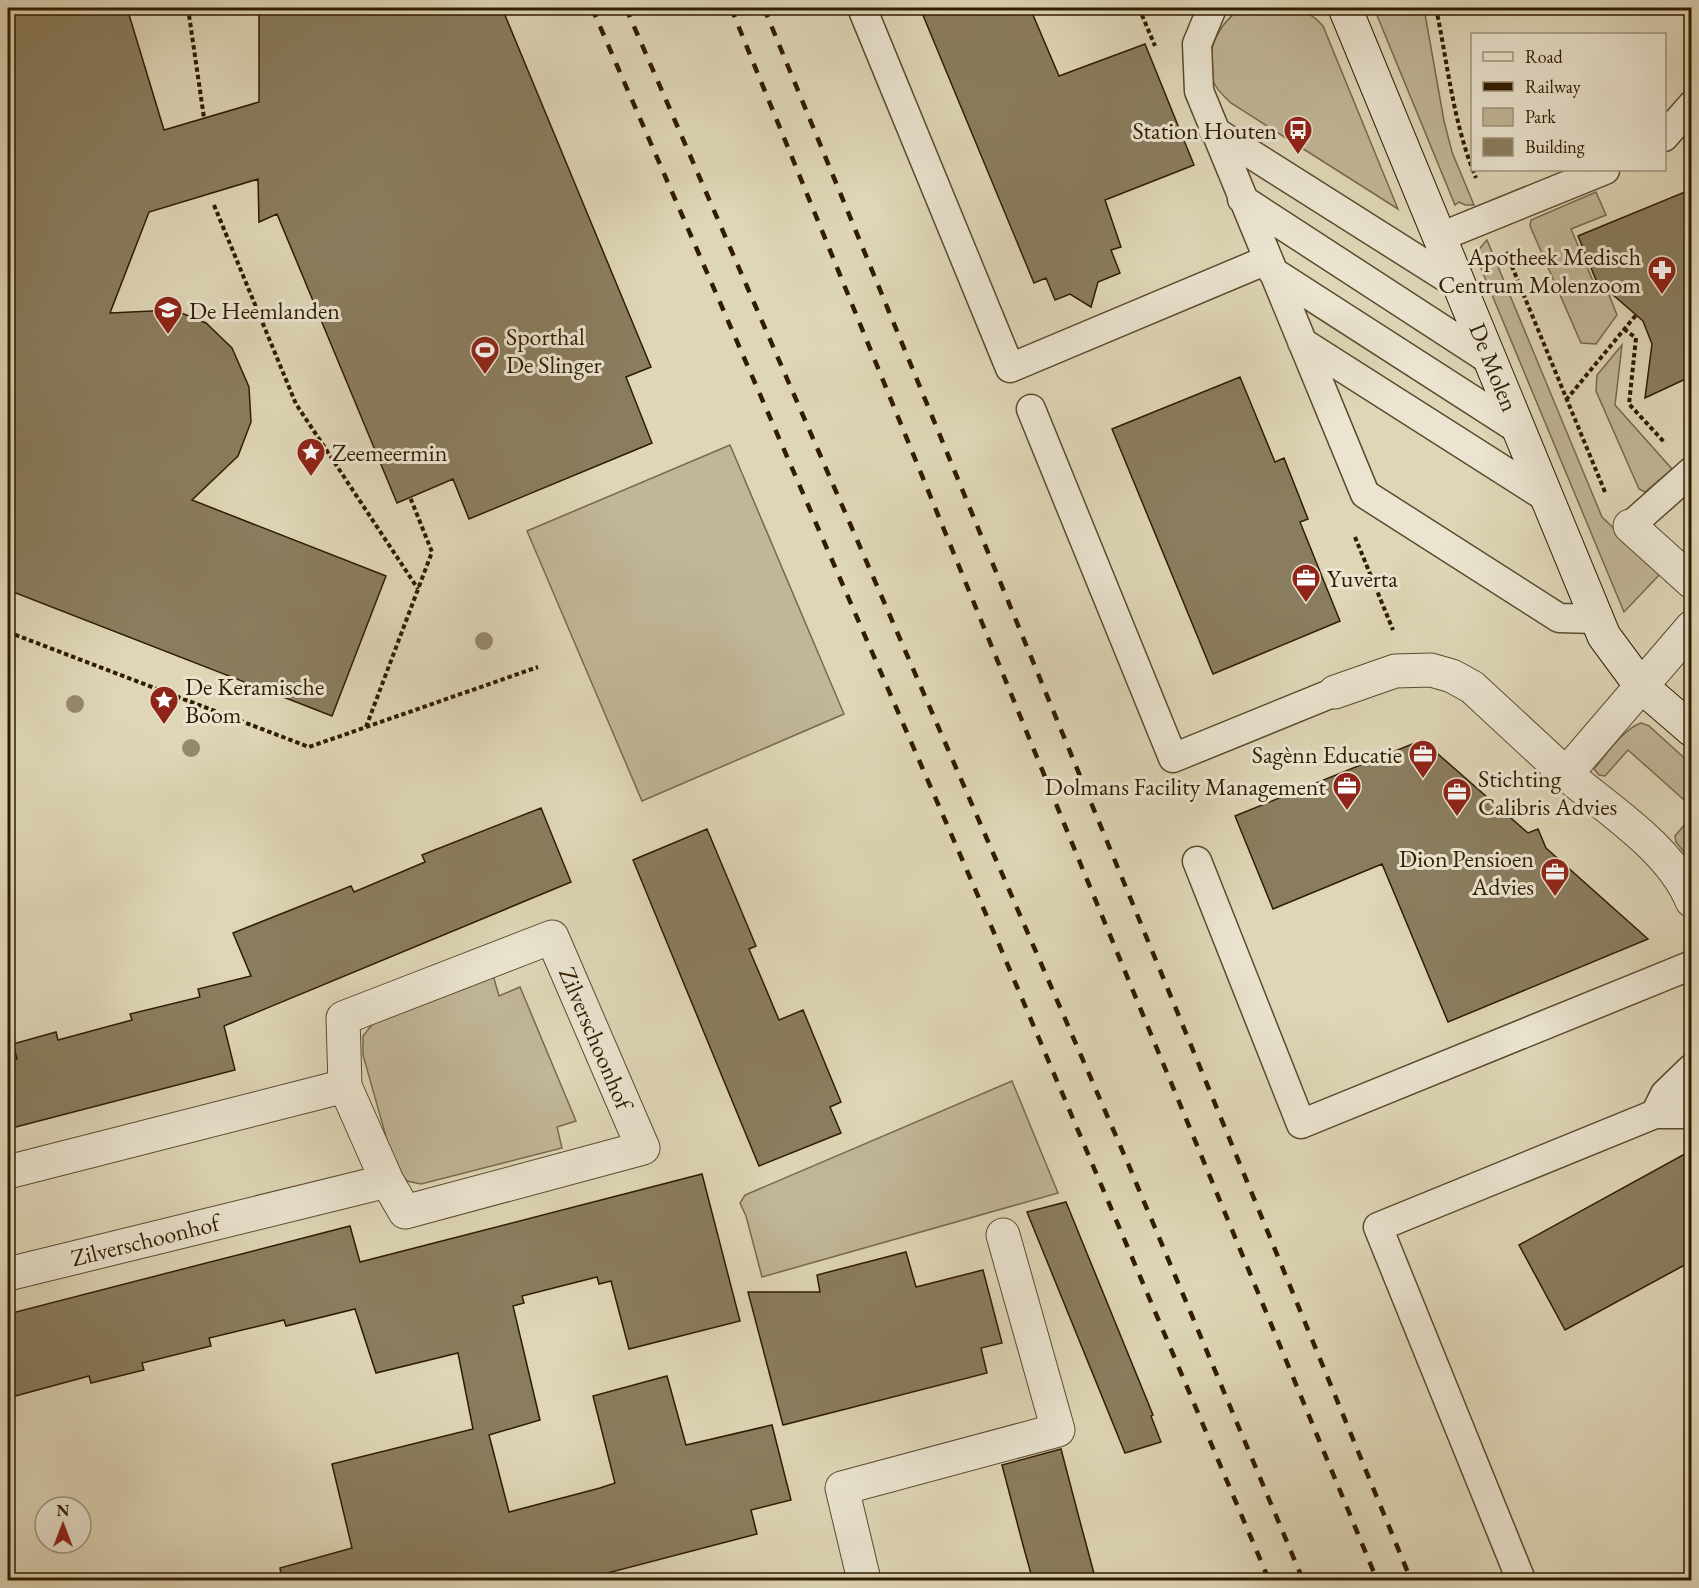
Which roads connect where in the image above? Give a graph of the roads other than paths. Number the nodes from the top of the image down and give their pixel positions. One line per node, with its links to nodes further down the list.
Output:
1 (862, 8): 10 (lane)
2 (1212, 8): 5 (lane)
3 (1345, 8): 9 (street, De Molen)
4 (1692, 105): 6 (lane)
5 (1213, 130): 8 (lane); 11 (lane)
6 (1666, 136)
7 (1603, 171): 9 (lane)
8 (1242, 199): 10 (lane); 13 (lane)
9 (1440, 237): 11 (street, De Molen)
10 (1270, 266): 12 (lane); 15 (lane)
11 (1461, 287): 13 (street, De Molen)
12 (1302, 342): 17 (lane); 20 (lane)
13 (1491, 361): 15 (street, De Molen)
14 (1030, 409): 23 (lane)
15 (1519, 430): 17 (street, De Molen)
16 (1691, 471): 18 (lane)
17 (1547, 498): 20 (street, De Molen)
18 (1630, 526): 19 (street)
19 (1692, 582)
20 (1596, 619): 22 (street, De Molen)
21 (1692, 627): 22 (street)
22 (1641, 686): 24 (street, De Molen); 25 (street)
23 (1335, 692): 25 (street)
24 (1692, 730)
25 (1566, 774): 27 (street)
26 (1197, 861): 28 (lane)
27 (1692, 901)
28 (1692, 965)
29 (1692, 1068): 32 (lane)
30 (345, 1086): 33 (street); 34 (street, Zilverschoonhof); 34 (street, Zilverschoonhof)
31 (1692, 1104): 32 (lane)
32 (1655, 1114): 38 (lane)
33 (8, 1172)
34 (387, 1181): 36 (street, Zilverschoonhof)
35 (1003, 1235): 37 (street)
36 (8, 1274)
37 (864, 1581)
38 (1521, 1581)

